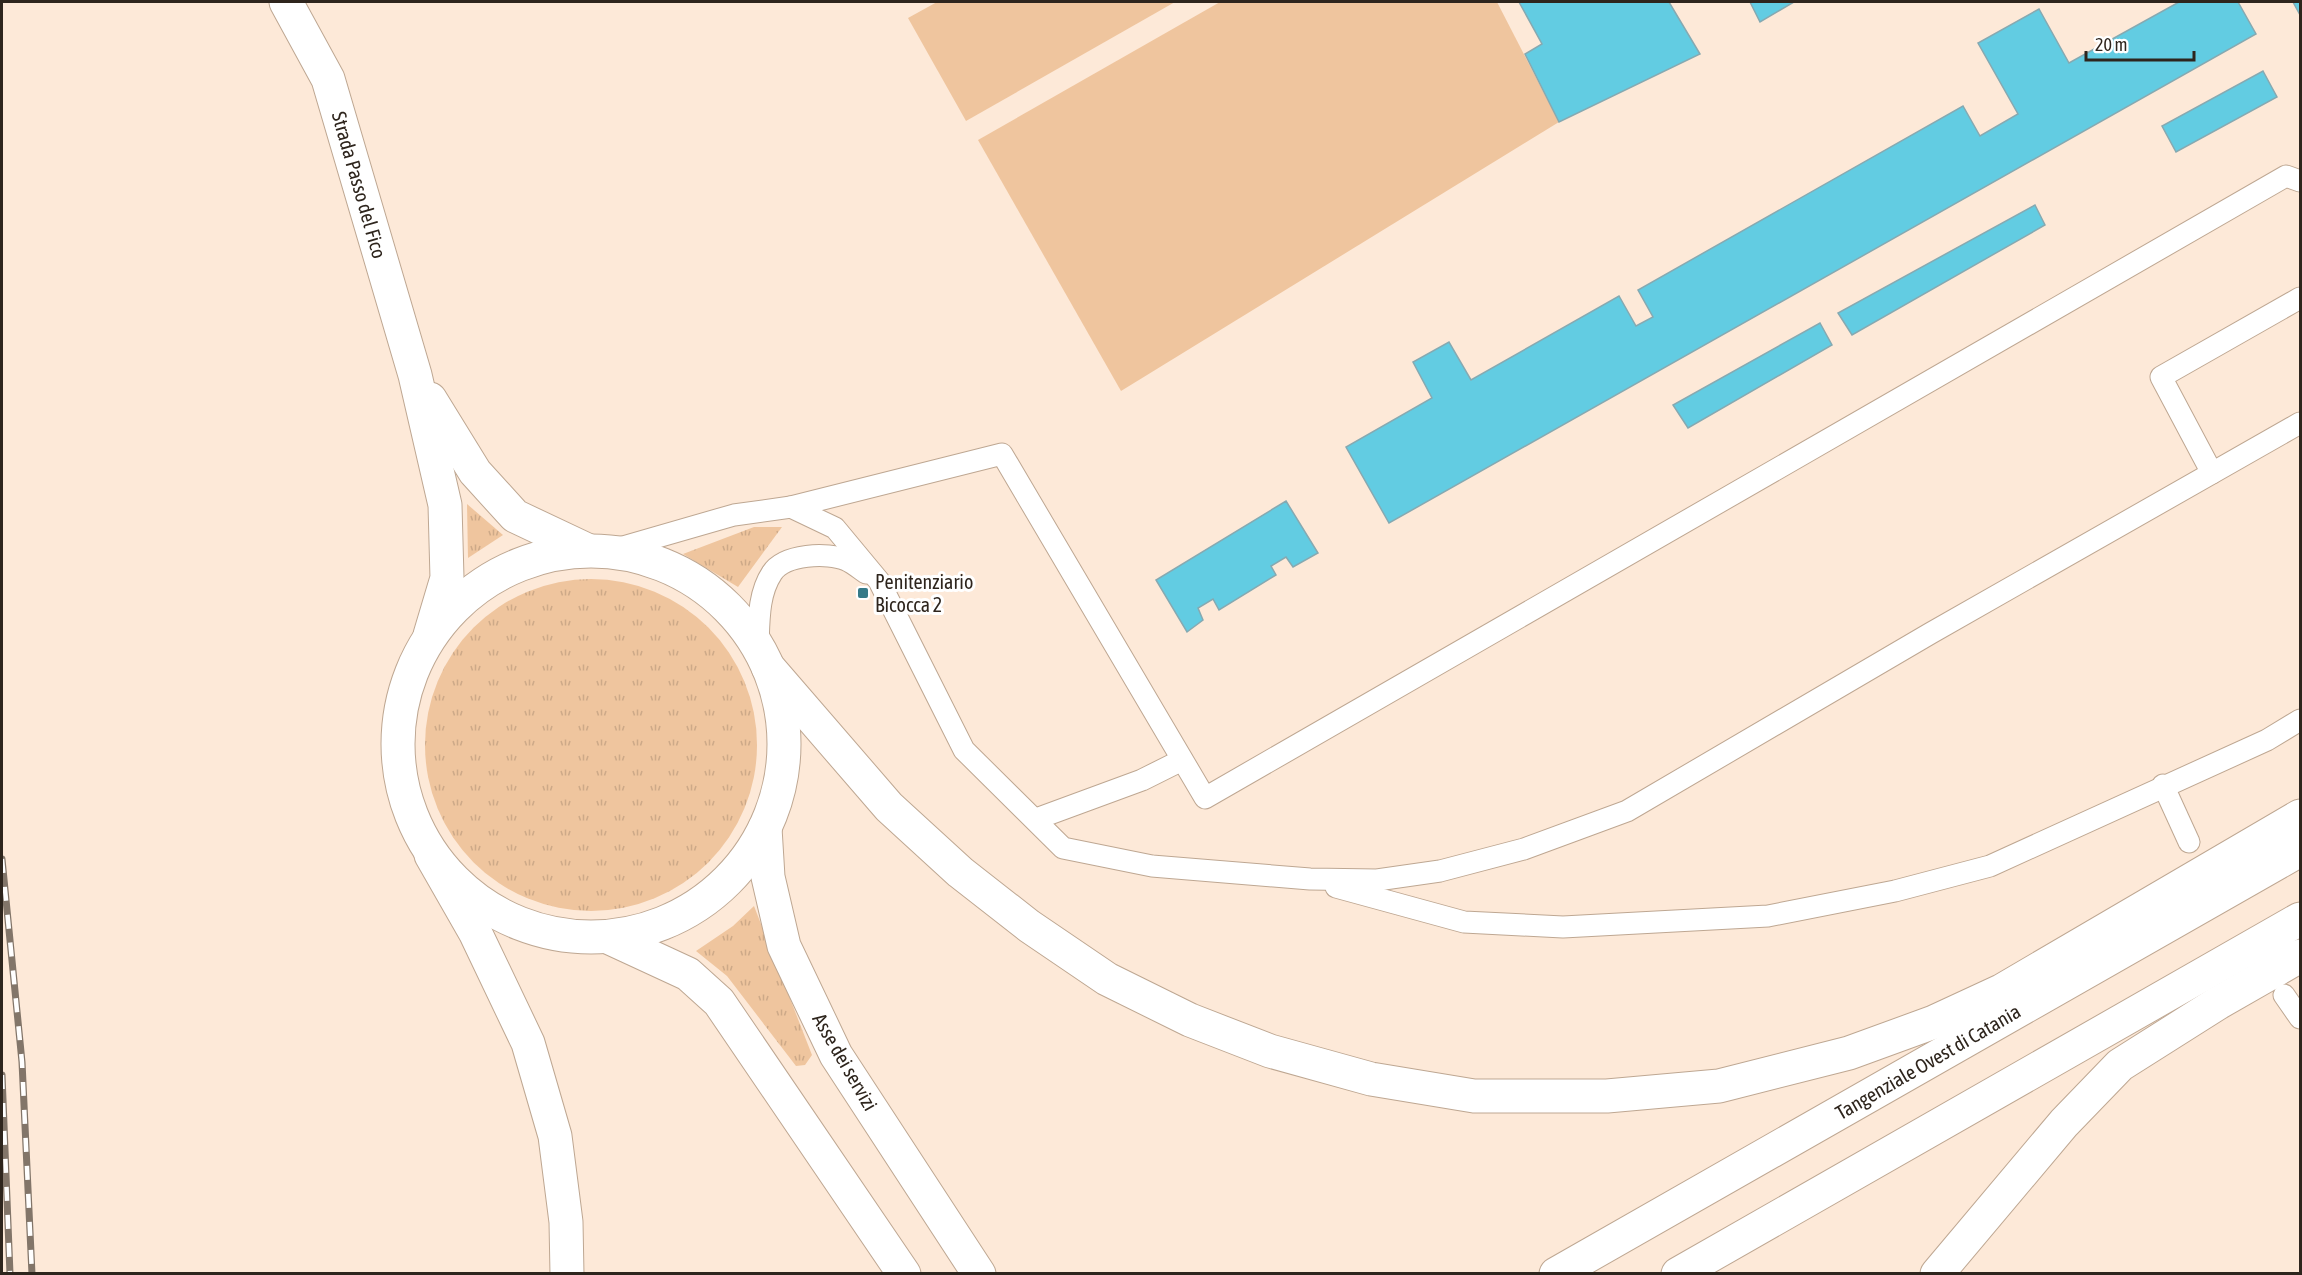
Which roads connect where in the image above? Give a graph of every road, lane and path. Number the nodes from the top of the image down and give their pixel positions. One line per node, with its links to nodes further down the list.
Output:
1 (286, 2): 4 (main road, Strada Passo del Fico)
2 (2301, 181): 13 (lane)
3 (2301, 298): 6 (lane)
4 (415, 375): 8 (main road); 10 (main road)
5 (2301, 423): 6 (lane)
6 (2212, 473): 21 (lane)
7 (791, 507): 8 (lane); 9 (lane); 13 (lane)
8 (598, 550): 10 (main road); 11 (main road)
9 (879, 581): 11 (lane); 16 (lane)
10 (430, 635): 20 (main road)
11 (763, 657): 15 (main road); 17 (main road)
12 (2301, 720): 14 (lane)
13 (1182, 760): 16 (lane)
14 (2163, 785): 18 (lane); 21 (lane)
15 (2301, 816)
16 (1036, 819): 21 (lane)
17 (765, 828): 23 (main road); 29 (main road, Asse dei servizi)
18 (2189, 842)
19 (2301, 850): 30 (main road, Tangenziale Ovest di Catania)
20 (431, 855): 23 (main road); 27 (main road)
21 (1310, 879)
22 (2301, 919): 31 (main road)
23 (608, 938): 28 (main road)
24 (2301, 956): 32 (main road)
25 (2284, 995): 26 (lane)
26 (2301, 1018)
27 (567, 1274)
28 (904, 1274)
29 (979, 1274)
30 (1556, 1274)
31 (1678, 1274)
32 (1937, 1274)

